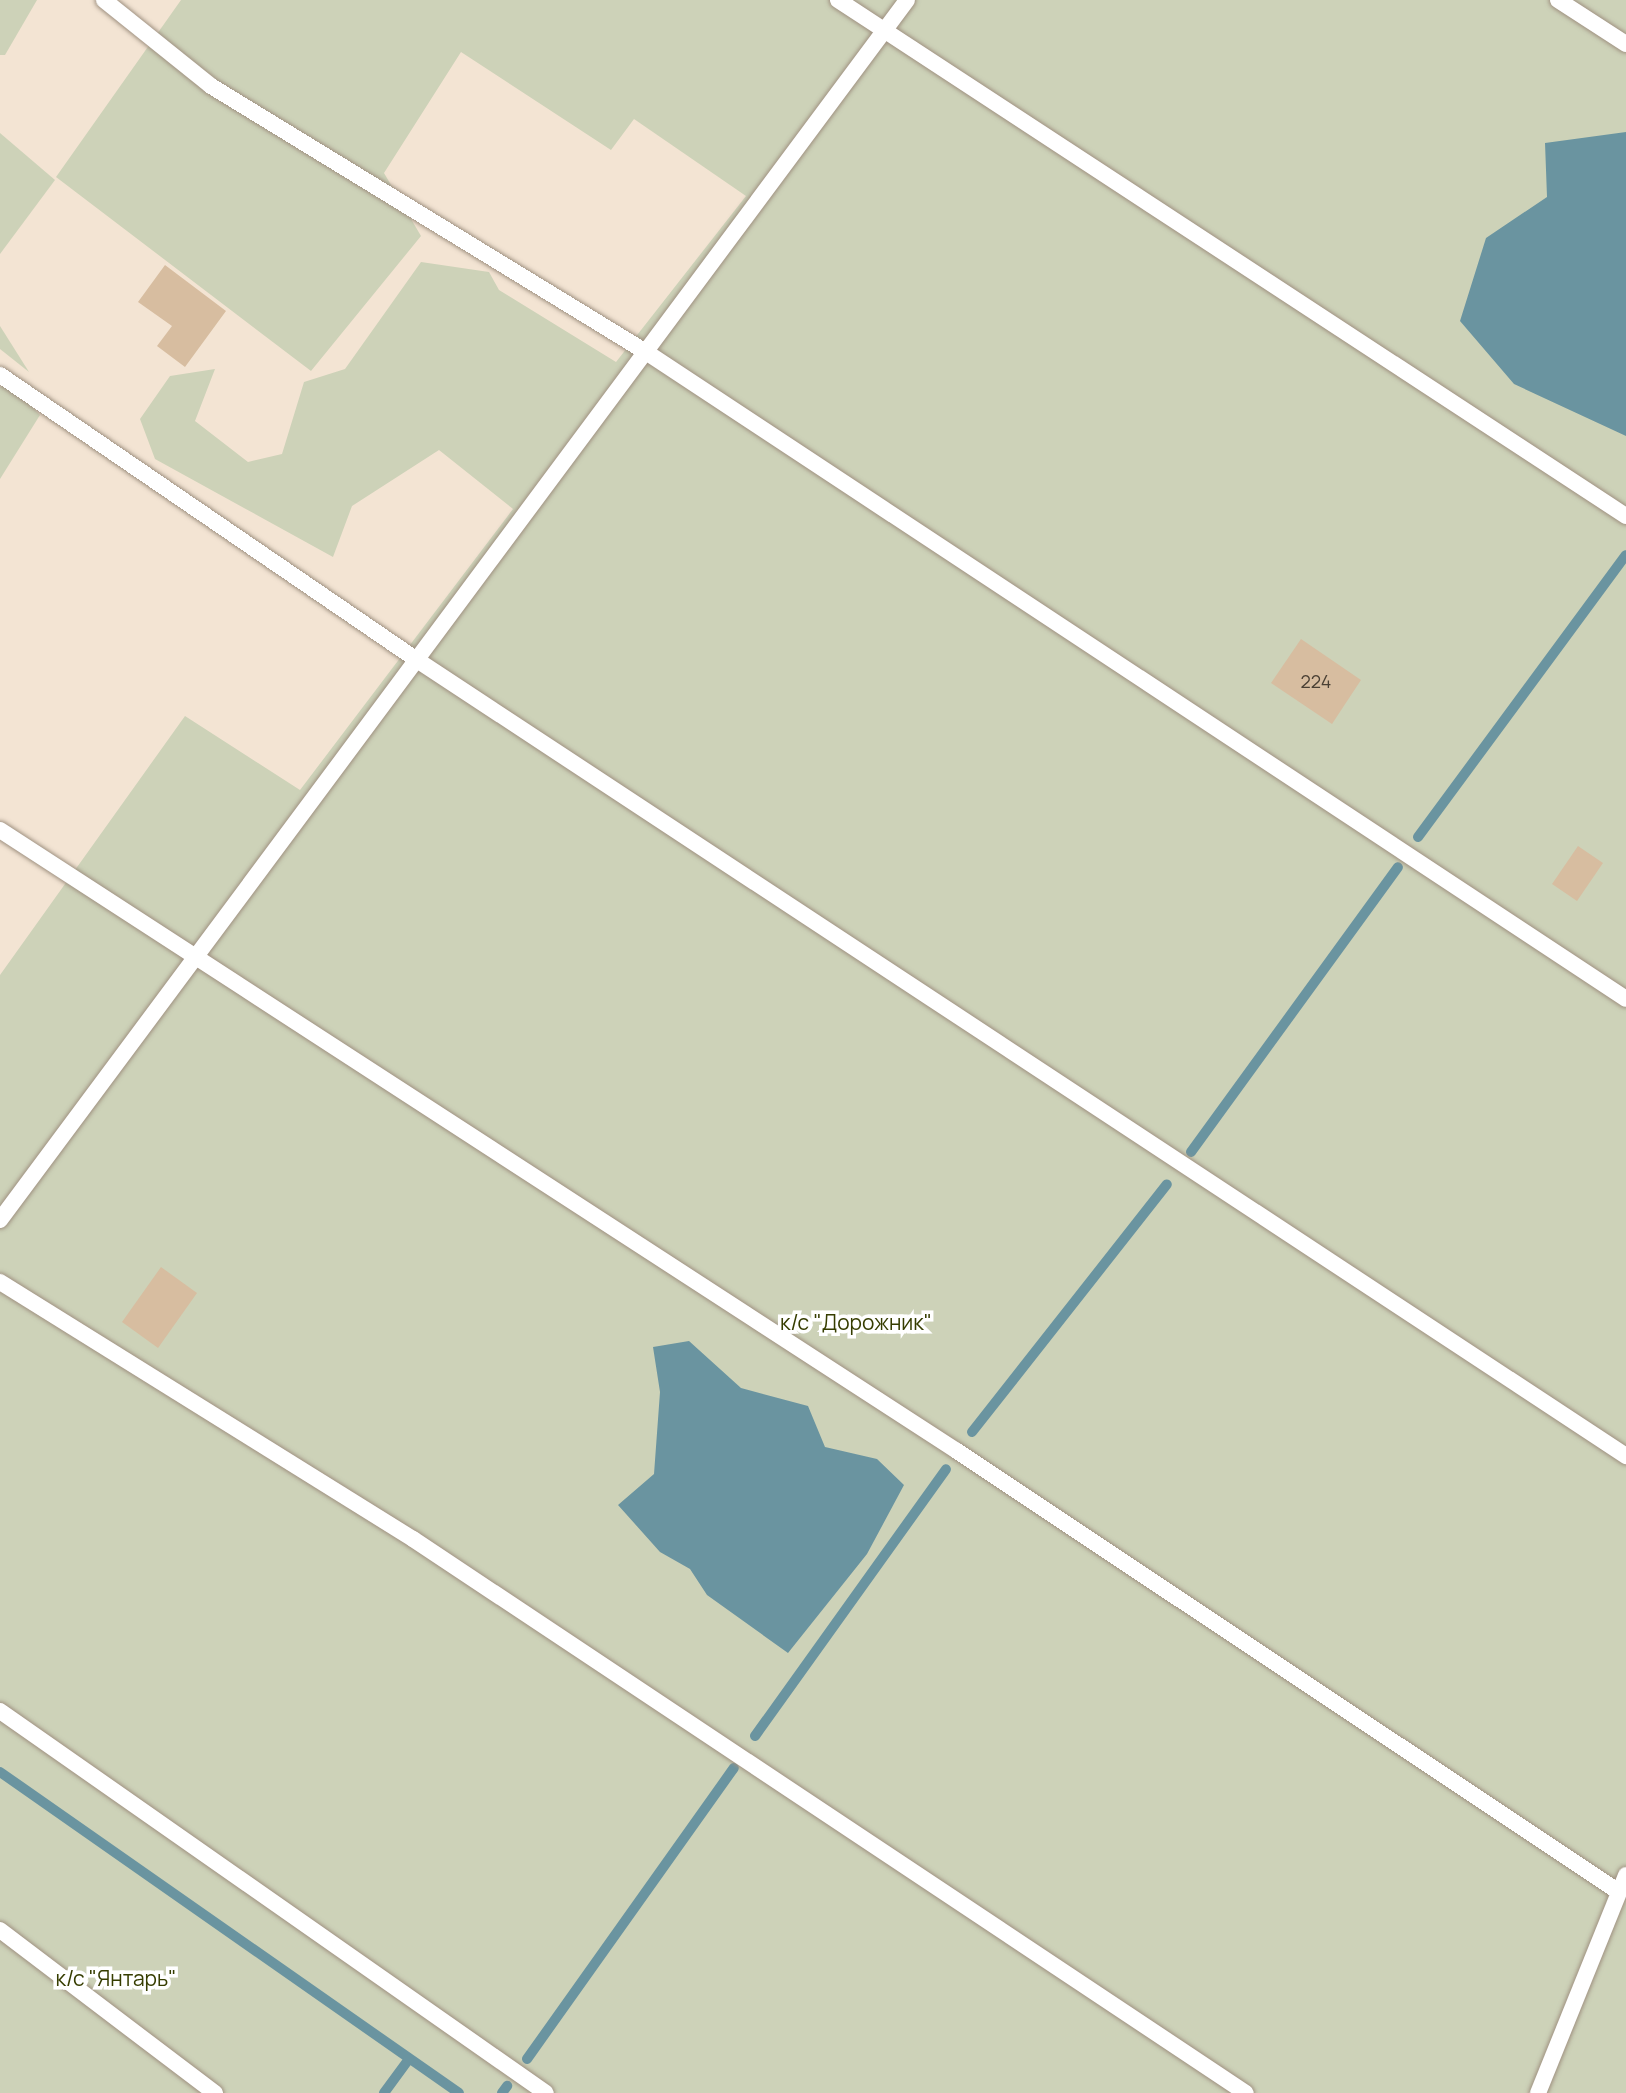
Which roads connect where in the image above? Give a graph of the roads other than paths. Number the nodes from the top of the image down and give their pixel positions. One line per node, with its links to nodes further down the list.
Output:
1 (104, 0): 7 (lane)
2 (838, 0): 5 (lane)
3 (908, 0): 5 (lane)
4 (1558, 0): 6 (lane)
5 (884, 32): 7 (lane); 9 (lane)
6 (1626, 44)
7 (646, 352): 10 (lane); 13 (lane)
8 (0, 375): 10 (lane)
9 (1626, 516)
10 (417, 660): 12 (lane); 16 (lane)
11 (0, 830): 12 (lane)
12 (198, 954): 14 (lane); 19 (lane)
13 (1626, 999)
14 (0, 1220)
15 (0, 1282): 23 (lane)
16 (1626, 1456)
17 (0, 1712): 22 (lane)
18 (1626, 1875): 19 (lane)
19 (1619, 1892): 24 (lane)
20 (0, 1930): 21 (lane)
21 (215, 2093)
22 (546, 2093)
23 (1246, 2093)
24 (1538, 2093)

